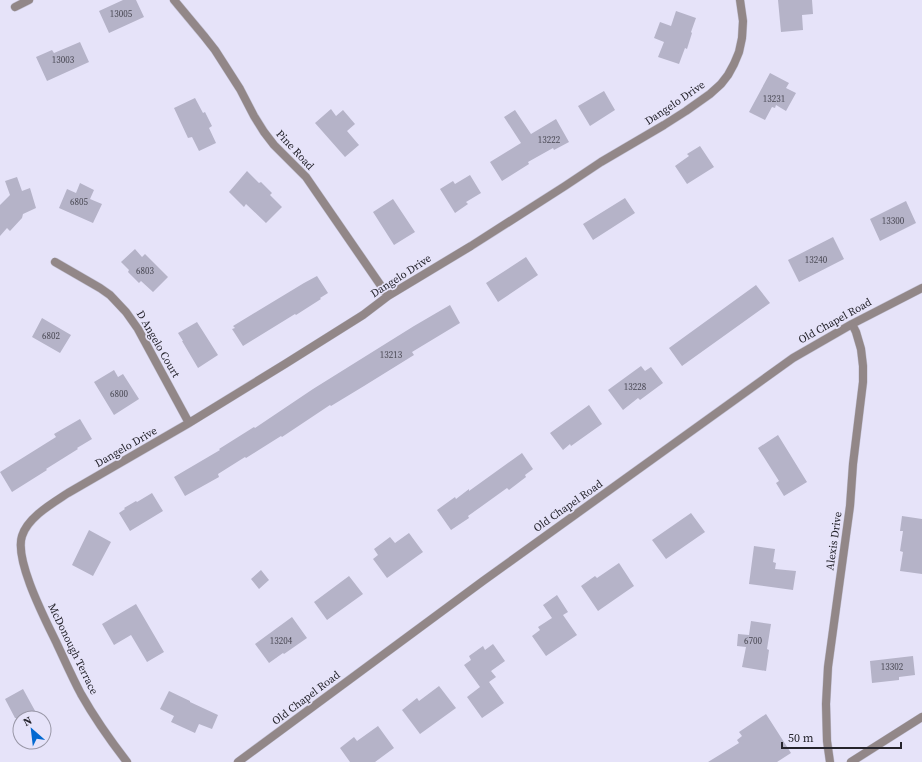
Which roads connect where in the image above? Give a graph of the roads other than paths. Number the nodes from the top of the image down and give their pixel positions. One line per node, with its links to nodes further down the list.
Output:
1 (29, 0): 4 (street)
2 (174, 0): 7 (street, Pine Road)
3 (740, 0): 7 (street, Dangelo Drive)
4 (15, 7)
5 (54, 262): 9 (street, D Angelo Court)
6 (922, 288): 8 (street, Old Chapel Road)
7 (388, 296): 9 (street, Dangelo Drive)
8 (852, 324): 13 (street, Old Chapel Road); 14 (street, Alexis Drive)
9 (189, 423): 10 (street, Dangelo Drive)
10 (22, 537): 12 (street, McDonough Terrace)
11 (922, 717): 15 (street)
12 (127, 762)
13 (238, 762)
14 (830, 762)
15 (851, 762)

